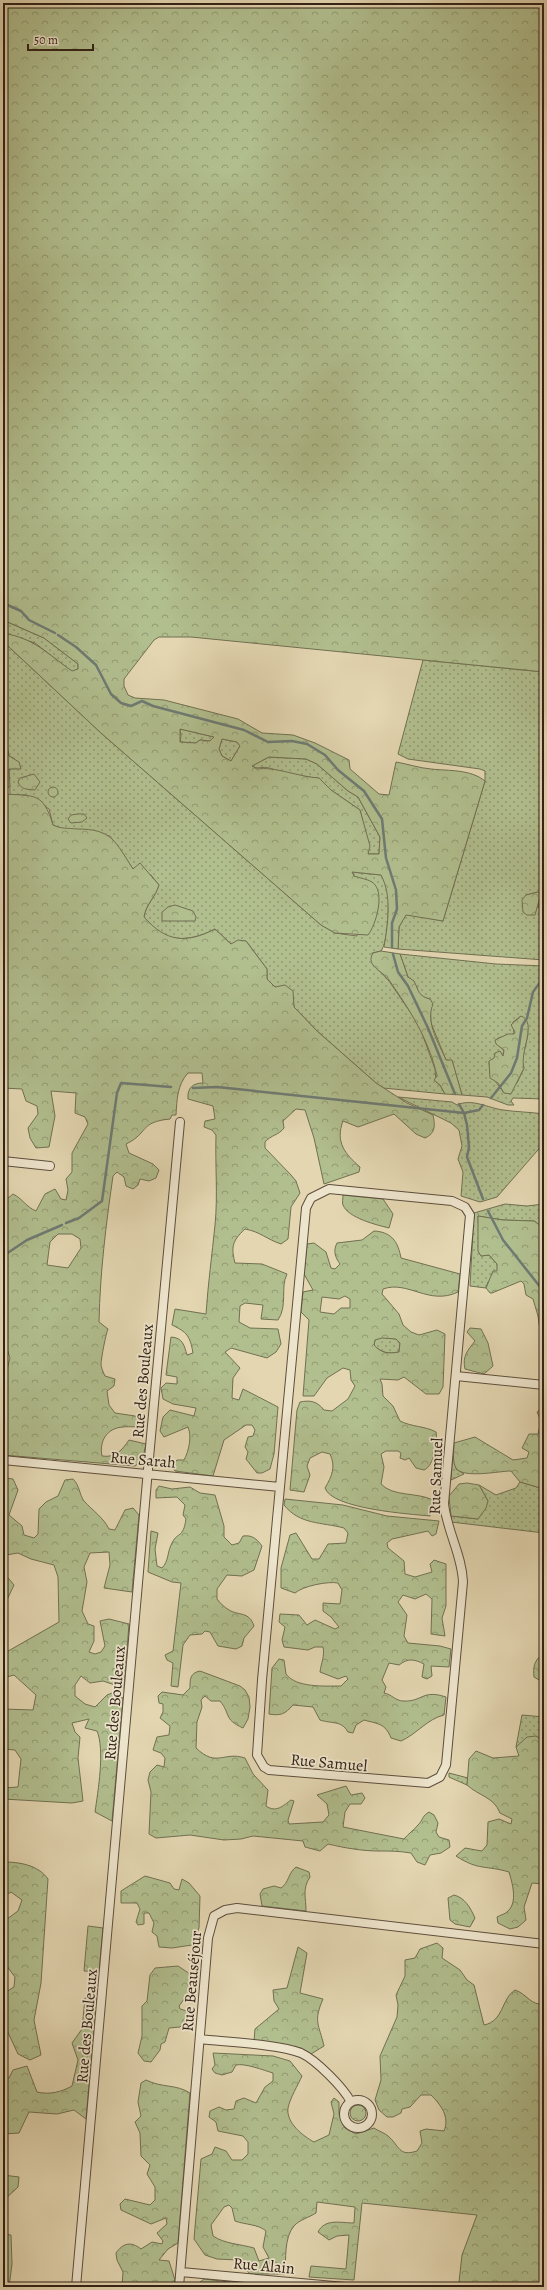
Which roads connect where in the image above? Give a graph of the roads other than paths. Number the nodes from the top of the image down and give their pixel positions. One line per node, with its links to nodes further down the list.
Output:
1 (180, 1122): 7 (street, Rue des Bouleaux)
2 (3, 1161): 3 (street)
3 (50, 1166)
4 (456, 1376): 5 (street); 8 (street, Rue Samuel); 8 (street, Rue Samuel)
5 (544, 1385)
6 (3, 1460): 7 (street, Rue Sarah)
7 (147, 1474): 8 (street, Rue Sarah); 13 (street, Rue des Bouleaux)
8 (280, 1487)
9 (544, 1944): 10 (street, Rue Beauséjour)
10 (200, 2039): 11 (street); 12 (street, Rue Beauséjour)
11 (351, 2102)
12 (180, 2272): 14 (street, Rue Beauséjour); 15 (street, Rue Alain)
13 (76, 2287)
14 (179, 2287)
15 (345, 2287)

